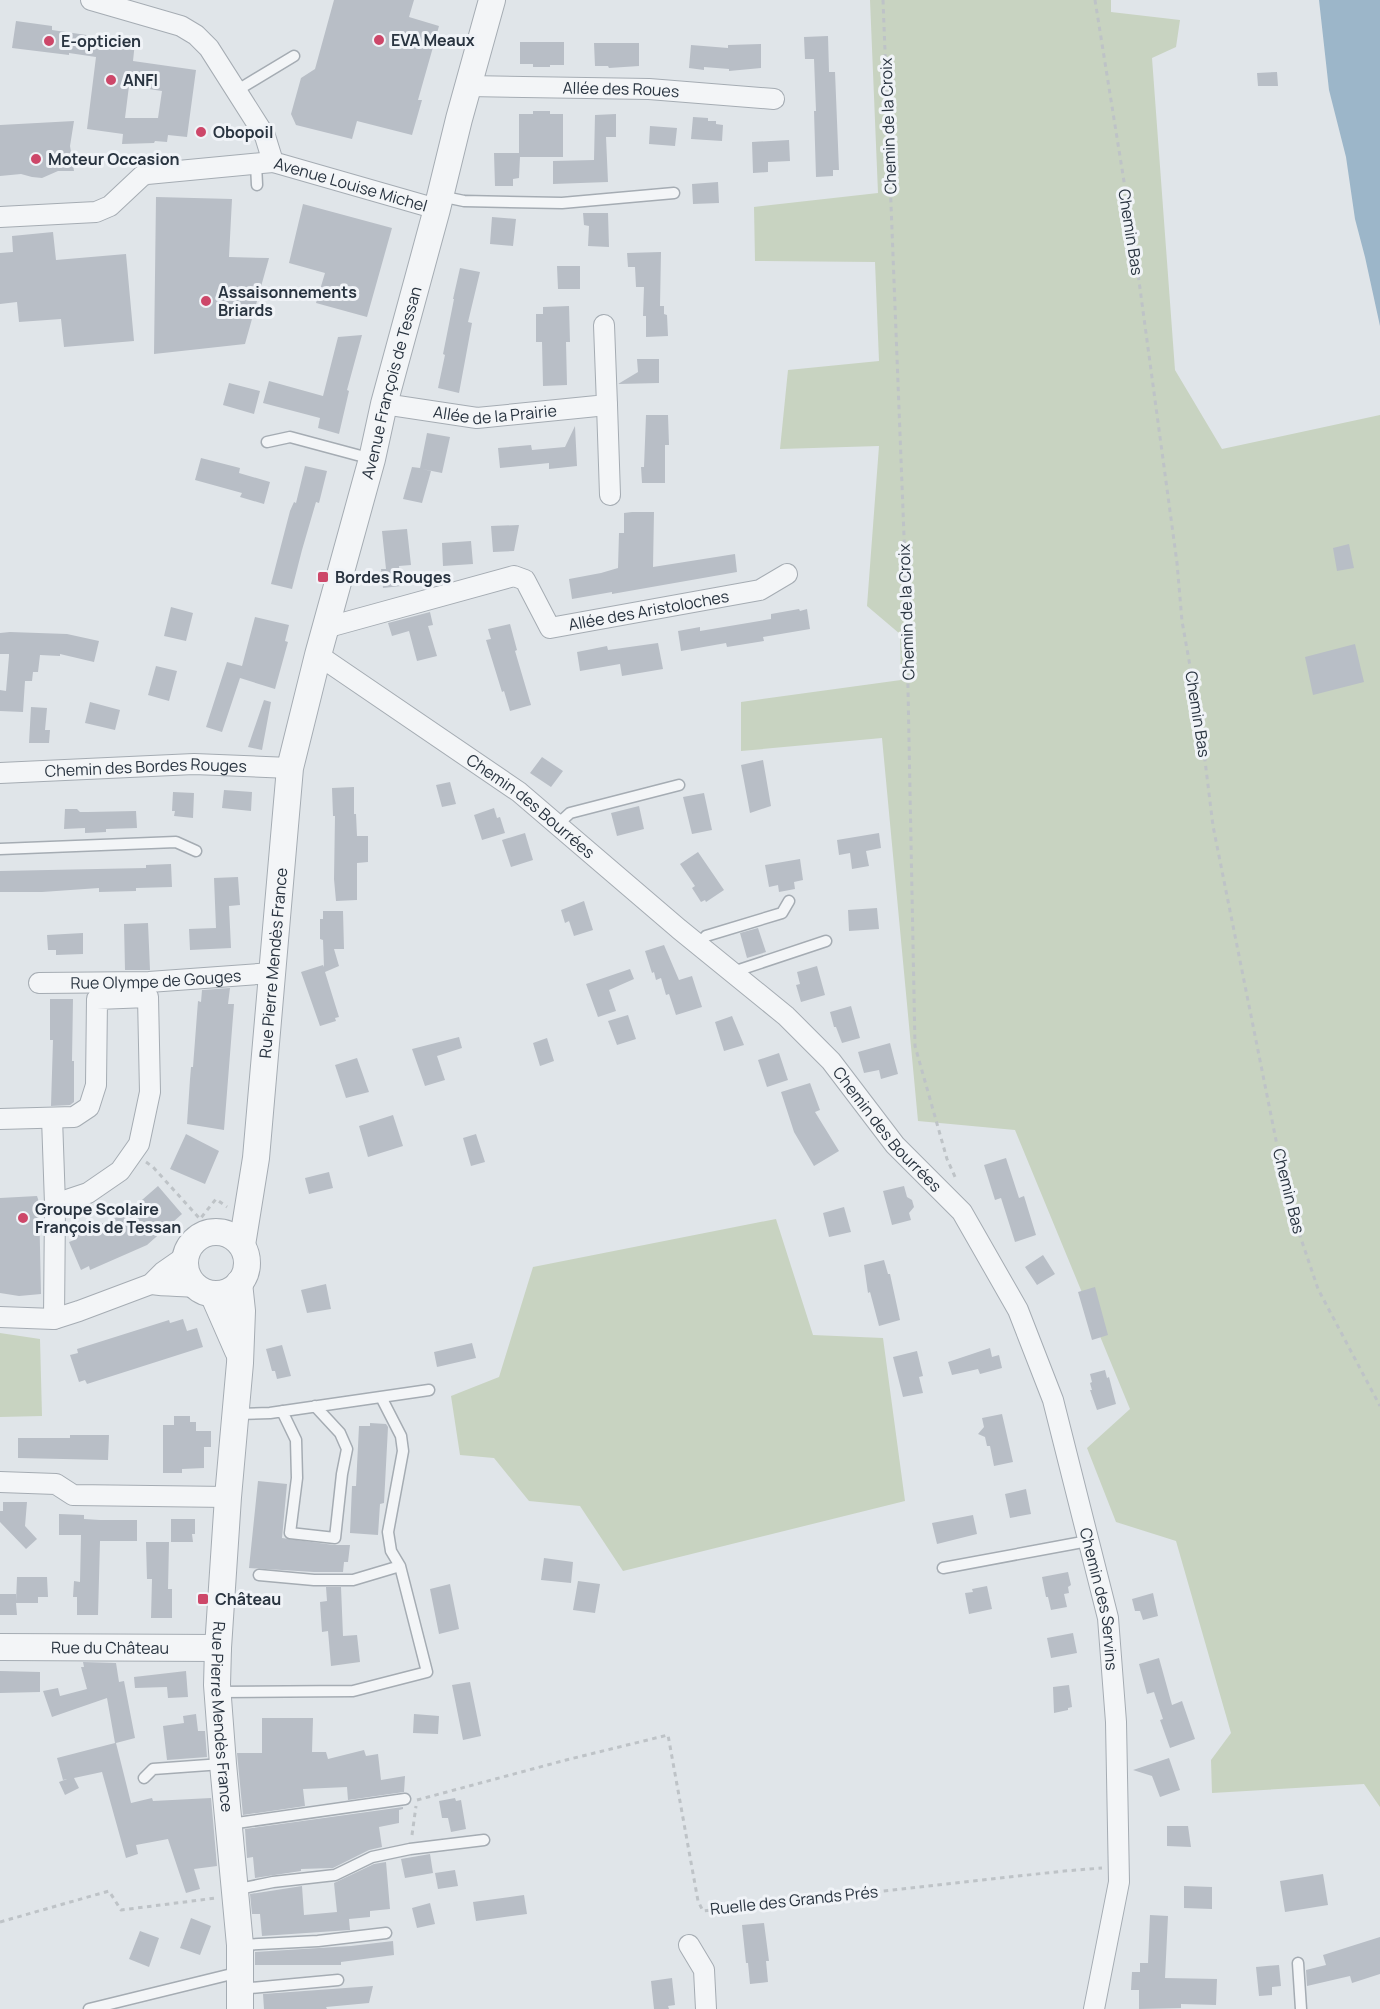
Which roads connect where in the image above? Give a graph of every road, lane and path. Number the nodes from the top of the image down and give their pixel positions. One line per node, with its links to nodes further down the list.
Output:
1 (91, 0): 7 (street, Avenue Louise Michel)
2 (492, 0): 6 (street, Avenue François de Tessan)
3 (882, 0): 41 (path, Chemin de la Croix)
4 (1095, 0): 54 (path, Chemin Bas)
5 (294, 56): 7 (lane)
6 (468, 86): 8 (street, Allée des Roues); 12 (street, Avenue François de Tessan)
7 (236, 91): 9 (street, Avenue Louise Michel)
8 (774, 99)
9 (264, 163): 10 (lane); 12 (street, Avenue Louise Michel); 13 (street)
10 (257, 185)
11 (674, 193): 12 (lane)
12 (438, 203): 15 (street, Avenue François de Tessan)
13 (3, 214)
14 (604, 325): 16 (street)
15 (384, 404): 16 (street, Allée de la Prairie); 18 (street, Avenue François de Tessan)
16 (607, 405): 19 (street)
17 (267, 442): 18 (lane)
18 (372, 459): 21 (street, Avenue François de Tessan)
19 (610, 495)
20 (787, 574): 21 (street, Allée des Aristoloches)
21 (325, 628): 22 (street, Avenue François de Tessan)
22 (318, 654): 23 (street, Avenue François de Tessan); 26 (street, Chemin des Bourrées)
23 (290, 768): 24 (street, Chemin des Bordes Rouges); 33 (street, Rue Pierre Mendès France)
24 (0, 772)
25 (680, 785): 26 (lane)
26 (557, 825): 31 (street, Chemin des Bourrées)
27 (0, 849): 28 (lane)
28 (196, 851)
29 (789, 901): 31 (lane)
30 (826, 941): 32 (lane)
31 (699, 945): 32 (street, Chemin des Bourrées)
32 (733, 972): 41 (street, Chemin des Bourrées)
33 (272, 973): 34 (street, Rue Olympe de Gouges); 38 (street, Rue Pierre Mendès France)
34 (39, 982)
35 (52, 1118): 36 (street); 37 (street, Rue Olympe de Gouges); 39 (street)
36 (0, 1119)
37 (131, 1157): 39 (street, Rue Olympe de Gouges); 40 (path)
38 (256, 1158): 40 (street, Rue Pierre Mendès France); 43 (street, Rue Pierre Mendès France)
39 (55, 1203): 49 (street)
40 (231, 1209): 42 (street, Rue Pierre Mendès France)
41 (962, 1212): 59 (street, Chemin des Servins)
42 (214, 1232): 43 (street); 44 (street)
43 (242, 1245): 45 (street)
44 (186, 1256): 46 (street); 47 (street)
45 (240, 1283): 47 (street); 50 (street, Rue Pierre Mendès France)
46 (151, 1284): 47 (street); 49 (street)
47 (205, 1290): 50 (street, Rue Pierre Mendès France)
48 (0, 1317): 49 (street)
49 (54, 1319)
50 (240, 1354): 56 (street, Rue Pierre Mendès France)
51 (429, 1390): 52 (lane)
52 (381, 1396): 53 (lane); 60 (lane)
53 (315, 1406): 55 (lane); 55 (lane)
54 (1380, 1406)
55 (282, 1411): 56 (lane)
56 (236, 1414): 58 (street, Rue Pierre Mendès France)
57 (0, 1482): 58 (street)
58 (228, 1497): 64 (street, Rue Pierre Mendès France)
59 (1088, 1540): 61 (lane); 72 (street, Chemin des Servins)
60 (400, 1566): 62 (lane); 65 (lane)
61 (943, 1568)
62 (259, 1575)
63 (0, 1647): 64 (street, Rue du Château)
64 (218, 1648): 65 (street, Rue Pierre Mendès France)
65 (218, 1692): 66 (street, Rue Pierre Mendès France)
66 (223, 1764): 67 (lane); 69 (street, Rue Pierre Mendès France)
67 (144, 1778)
68 (405, 1798): 69 (lane)
69 (228, 1824): 73 (street, Rue Pierre Mendès France)
70 (484, 1840): 71 (lane)
71 (410, 1849): 72 (path, Ruelle des Grands Prés); 73 (lane)
72 (1119, 1867): 83 (street, Chemin des Servins)
73 (234, 1890): 74 (path); 76 (street, Rue Pierre Mendès France)
74 (0, 1922)
75 (386, 1933): 76 (lane)
76 (240, 1945): 80 (street, Rue Pierre Mendès France)
77 (688, 1945): 82 (street)
78 (1298, 1963): 84 (lane)
79 (338, 1980): 80 (lane)
80 (240, 1990): 81 (lane)
81 (89, 2009)
82 (706, 2009)
83 (1094, 2009)
84 (1301, 2009)

